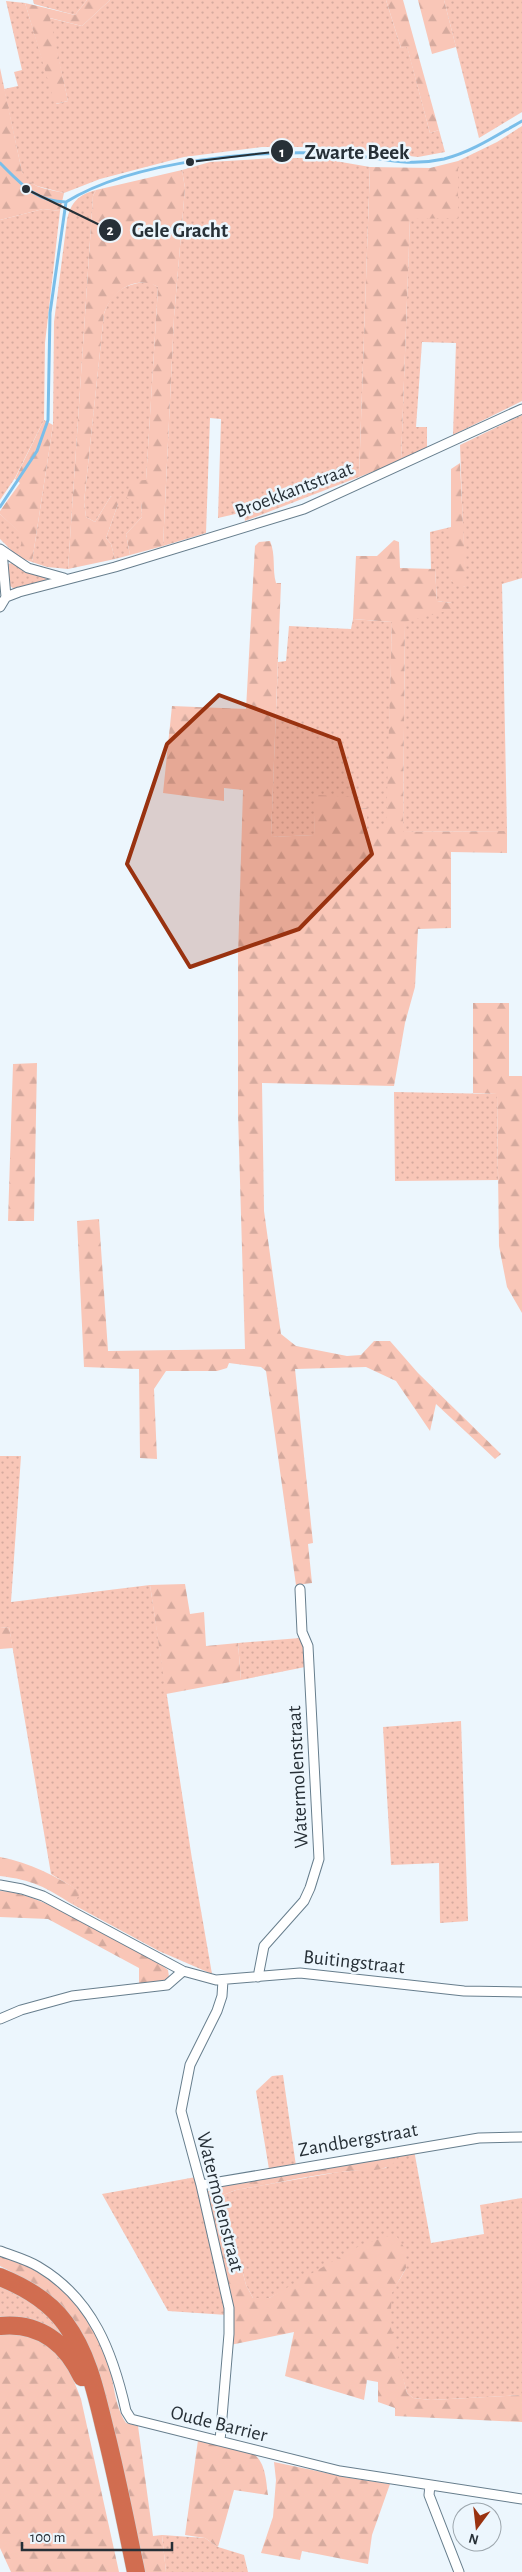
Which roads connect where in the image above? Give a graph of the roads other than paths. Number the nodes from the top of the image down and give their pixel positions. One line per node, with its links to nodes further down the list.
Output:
1 (522, 409): 3 (street, Broekkantstraat)
2 (1, 550): 3 (street, Broekkantstraat); 4 (street)
3 (68, 579): 4 (street, Broekkantstraat)
4 (6, 597): 5 (street)
5 (0, 606)
6 (300, 1589): 9 (street, Watermolenstraat)
7 (0, 1885): 8 (street, Buitingstraat)
8 (183, 1971): 10 (street, Buitingstraat); 12 (street)
9 (258, 1976): 10 (street, Buitingstraat); 11 (street, Buitingstraat)
10 (223, 1980): 14 (street, Watermolenstraat)
11 (522, 1992)
12 (0, 2019)
13 (522, 2137): 14 (street, Zandbergstraat)
14 (201, 2185): 18 (street, Watermolenstraat)
15 (0, 2250): 18 (street, Oude Barrier)
16 (0, 2277): 22 (highway)
17 (0, 2326): 21 (highway)
18 (220, 2441): 19 (street, Oude Barrier)
19 (430, 2485): 20 (street, Oude Barrier); 23 (street)
20 (522, 2499)
21 (128, 2572)
22 (136, 2572)
23 (459, 2572)

